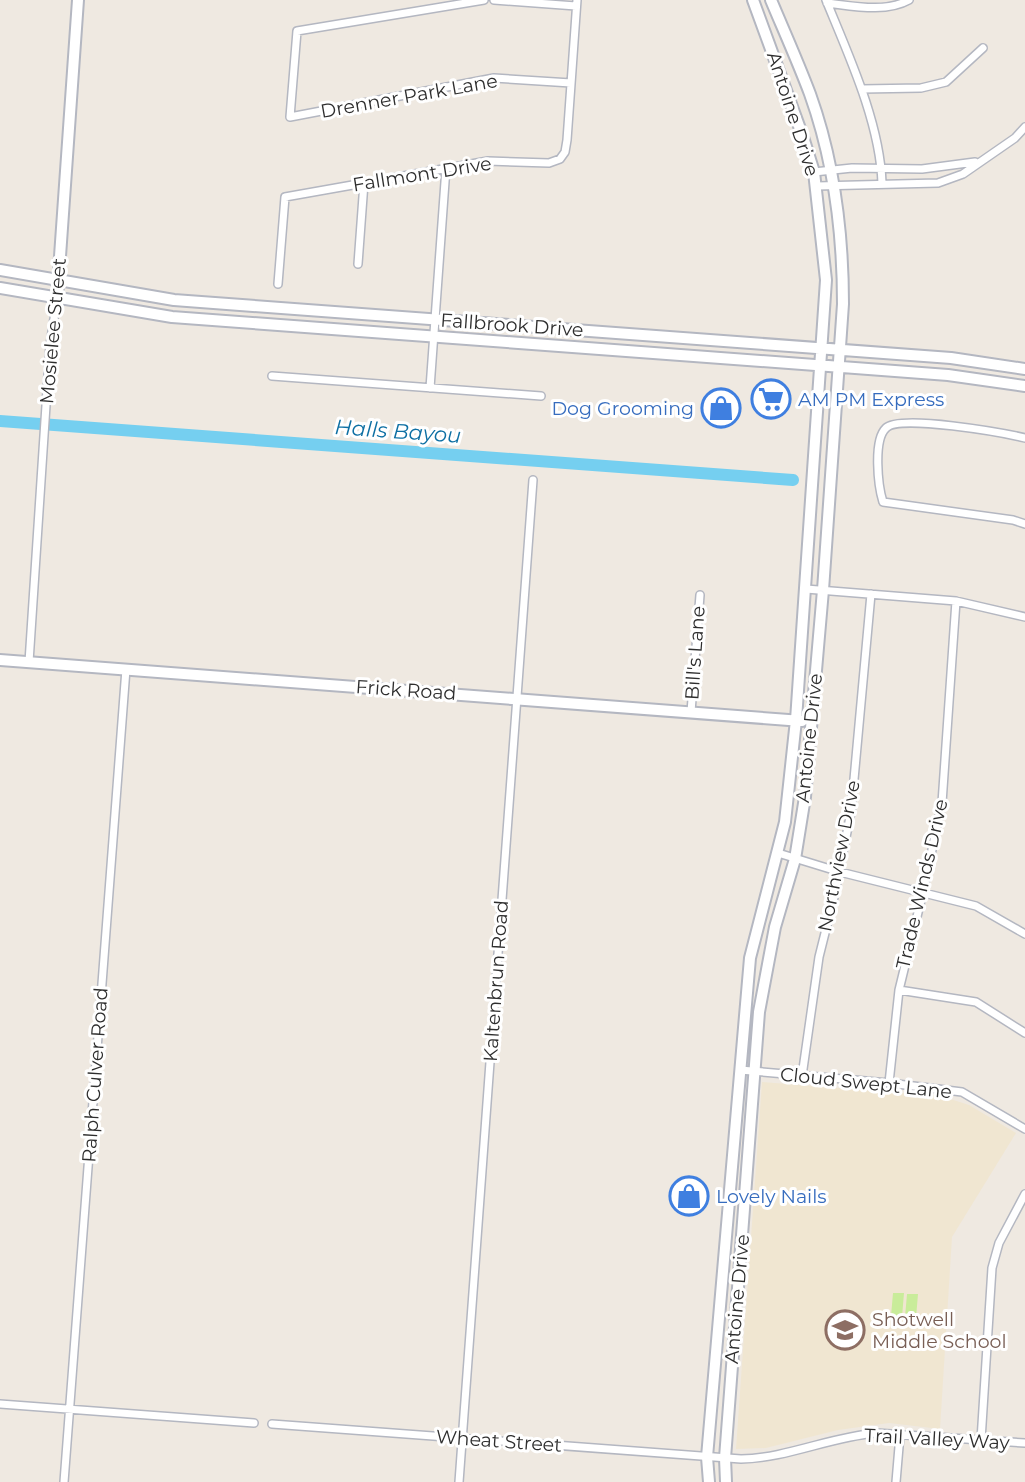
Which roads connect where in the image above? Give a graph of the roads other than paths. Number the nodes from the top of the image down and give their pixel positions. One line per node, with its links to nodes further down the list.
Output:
1 (78, 0): 26 (main road, Mosielee Street)
2 (484, 0): 12 (street, Drenner Park Lane)
3 (494, 0): 8 (street)
4 (754, 0): 10 (main road, Antoine Drive)
5 (771, 0): 9 (main road, Antoine Drive)
6 (909, 0): 7 (street)
7 (826, 2): 13 (street)
8 (576, 3): 12 (street)
9 (781, 24): 10 (main road); 18 (main road, Antoine Drive)
10 (765, 30): 19 (main road, Antoine Drive)
11 (983, 48): 13 (street)
12 (570, 83): 17 (street, Fallmont Drive)
13 (862, 89): 16 (street)
14 (1025, 127): 15 (street)
15 (979, 161): 16 (street); 21 (street)
16 (881, 167): 18 (street); 21 (street)
17 (446, 168): 20 (street, Fallmont Drive); 30 (street)
18 (831, 170): 19 (street); 23 (main road, Antoine Drive)
19 (814, 173): 22 (main road, Antoine Drive)
20 (364, 183): 24 (street); 27 (street, Fallmont Drive)
21 (882, 183): 23 (street)
22 (817, 186): 23 (street); 33 (main road, Antoine Drive)
23 (834, 186): 34 (main road, Antoine Drive)
24 (358, 264)
25 (0, 270): 26 (main road, Fallbrook Drive)
26 (58, 281): 29 (main road, Mosielee Street); 30 (main road, Fallbrook Drive)
27 (278, 284)
28 (0, 288): 29 (main road, Fallbrook Drive)
29 (57, 299): 32 (main road, Fallbrook Drive); 53 (street, Mosielee Street)
30 (436, 319): 31 (main road, Fallbrook Drive); 32 (street)
31 (650, 335): 33 (main road, Fallbrook Drive); 35 (main road)
32 (435, 337): 35 (main road, Fallbrook Drive); 41 (street)
33 (822, 349): 34 (main road, Fallbrook Drive); 36 (main road, Antoine Drive)
34 (839, 350): 37 (main road, Antoine Drive); 38 (main road, Fallbrook Drive)
35 (649, 352): 36 (main road, Fallbrook Drive)
36 (821, 365): 37 (main road, Fallbrook Drive); 46 (main road, Antoine Drive)
37 (838, 367): 40 (main road, Fallbrook Drive); 47 (main road, Antoine Drive)
38 (1025, 369)
39 (272, 376): 41 (street)
40 (1025, 386)
41 (430, 388): 42 (street)
42 (541, 396)
43 (1025, 438): 45 (street)
44 (533, 480): 55 (street, Kaltenbrun Road)
45 (1025, 524)
46 (806, 589): 47 (street); 57 (main road, Antoine Drive)
47 (823, 590): 48 (street); 58 (main road, Antoine Drive)
48 (871, 594): 50 (street); 61 (street, Northview Drive)
49 (699, 595): 56 (street, Bill's Lane)
50 (956, 601): 51 (street); 62 (street, Trade Winds Drive)
51 (1025, 617)
52 (0, 660): 53 (main road, Frick Road)
53 (29, 662): 54 (main road, Frick Road)
54 (126, 669): 55 (main road, Frick Road); 75 (street, Ralph Culver Road)
55 (517, 698): 56 (main road, Frick Road); 79 (street, Kaltenbrun Road)
56 (691, 712): 57 (main road, Frick Road)
57 (796, 720): 58 (main road, Frick Road); 59 (main road, Antoine Drive)
58 (812, 722): 60 (main road, Antoine Drive)
59 (778, 853): 60 (street); 66 (main road, Antoine Drive)
60 (795, 859): 61 (street); 67 (main road, Antoine Drive)
61 (840, 872): 62 (street); 68 (street, Northview Drive)
62 (923, 892): 63 (street); 64 (street, Trade Winds Drive)
63 (1025, 934)
64 (899, 990): 65 (street); 69 (street, Trade Winds Drive)
65 (1025, 1033)
66 (740, 1070): 67 (street, Cloud Swept Lane); 72 (main road, Antoine Drive)
67 (754, 1071): 68 (street, Cloud Swept Lane); 73 (main road, Antoine Drive)
68 (802, 1076): 69 (street, Cloud Swept Lane)
69 (889, 1083): 70 (street, Cloud Swept Lane)
70 (1025, 1129)
71 (1025, 1194): 80 (street)
72 (725, 1247): 73 (main road); 82 (main road, Antoine Drive)
73 (740, 1248): 83 (main road, Antoine Drive)
74 (0, 1404): 75 (street)
75 (69, 1409): 76 (street); 84 (street, Ralph Culver Road)
76 (254, 1423)
77 (272, 1424): 79 (street, Wheat Street)
78 (900, 1435): 80 (street, Trail Valley Way); 83 (street, Trail Valley Way); 88 (street)
79 (462, 1438): 82 (street, Wheat Street); 85 (street, Kaltenbrun Road)
80 (981, 1440): 81 (street, Trail Valley Way)
81 (1025, 1443)
82 (707, 1457): 83 (street, Wheat Street); 86 (main road, Antoine Drive)
83 (725, 1458): 87 (main road, Antoine Drive)
84 (64, 1482)
85 (459, 1482)
86 (709, 1482)
87 (726, 1482)
88 (896, 1482)

